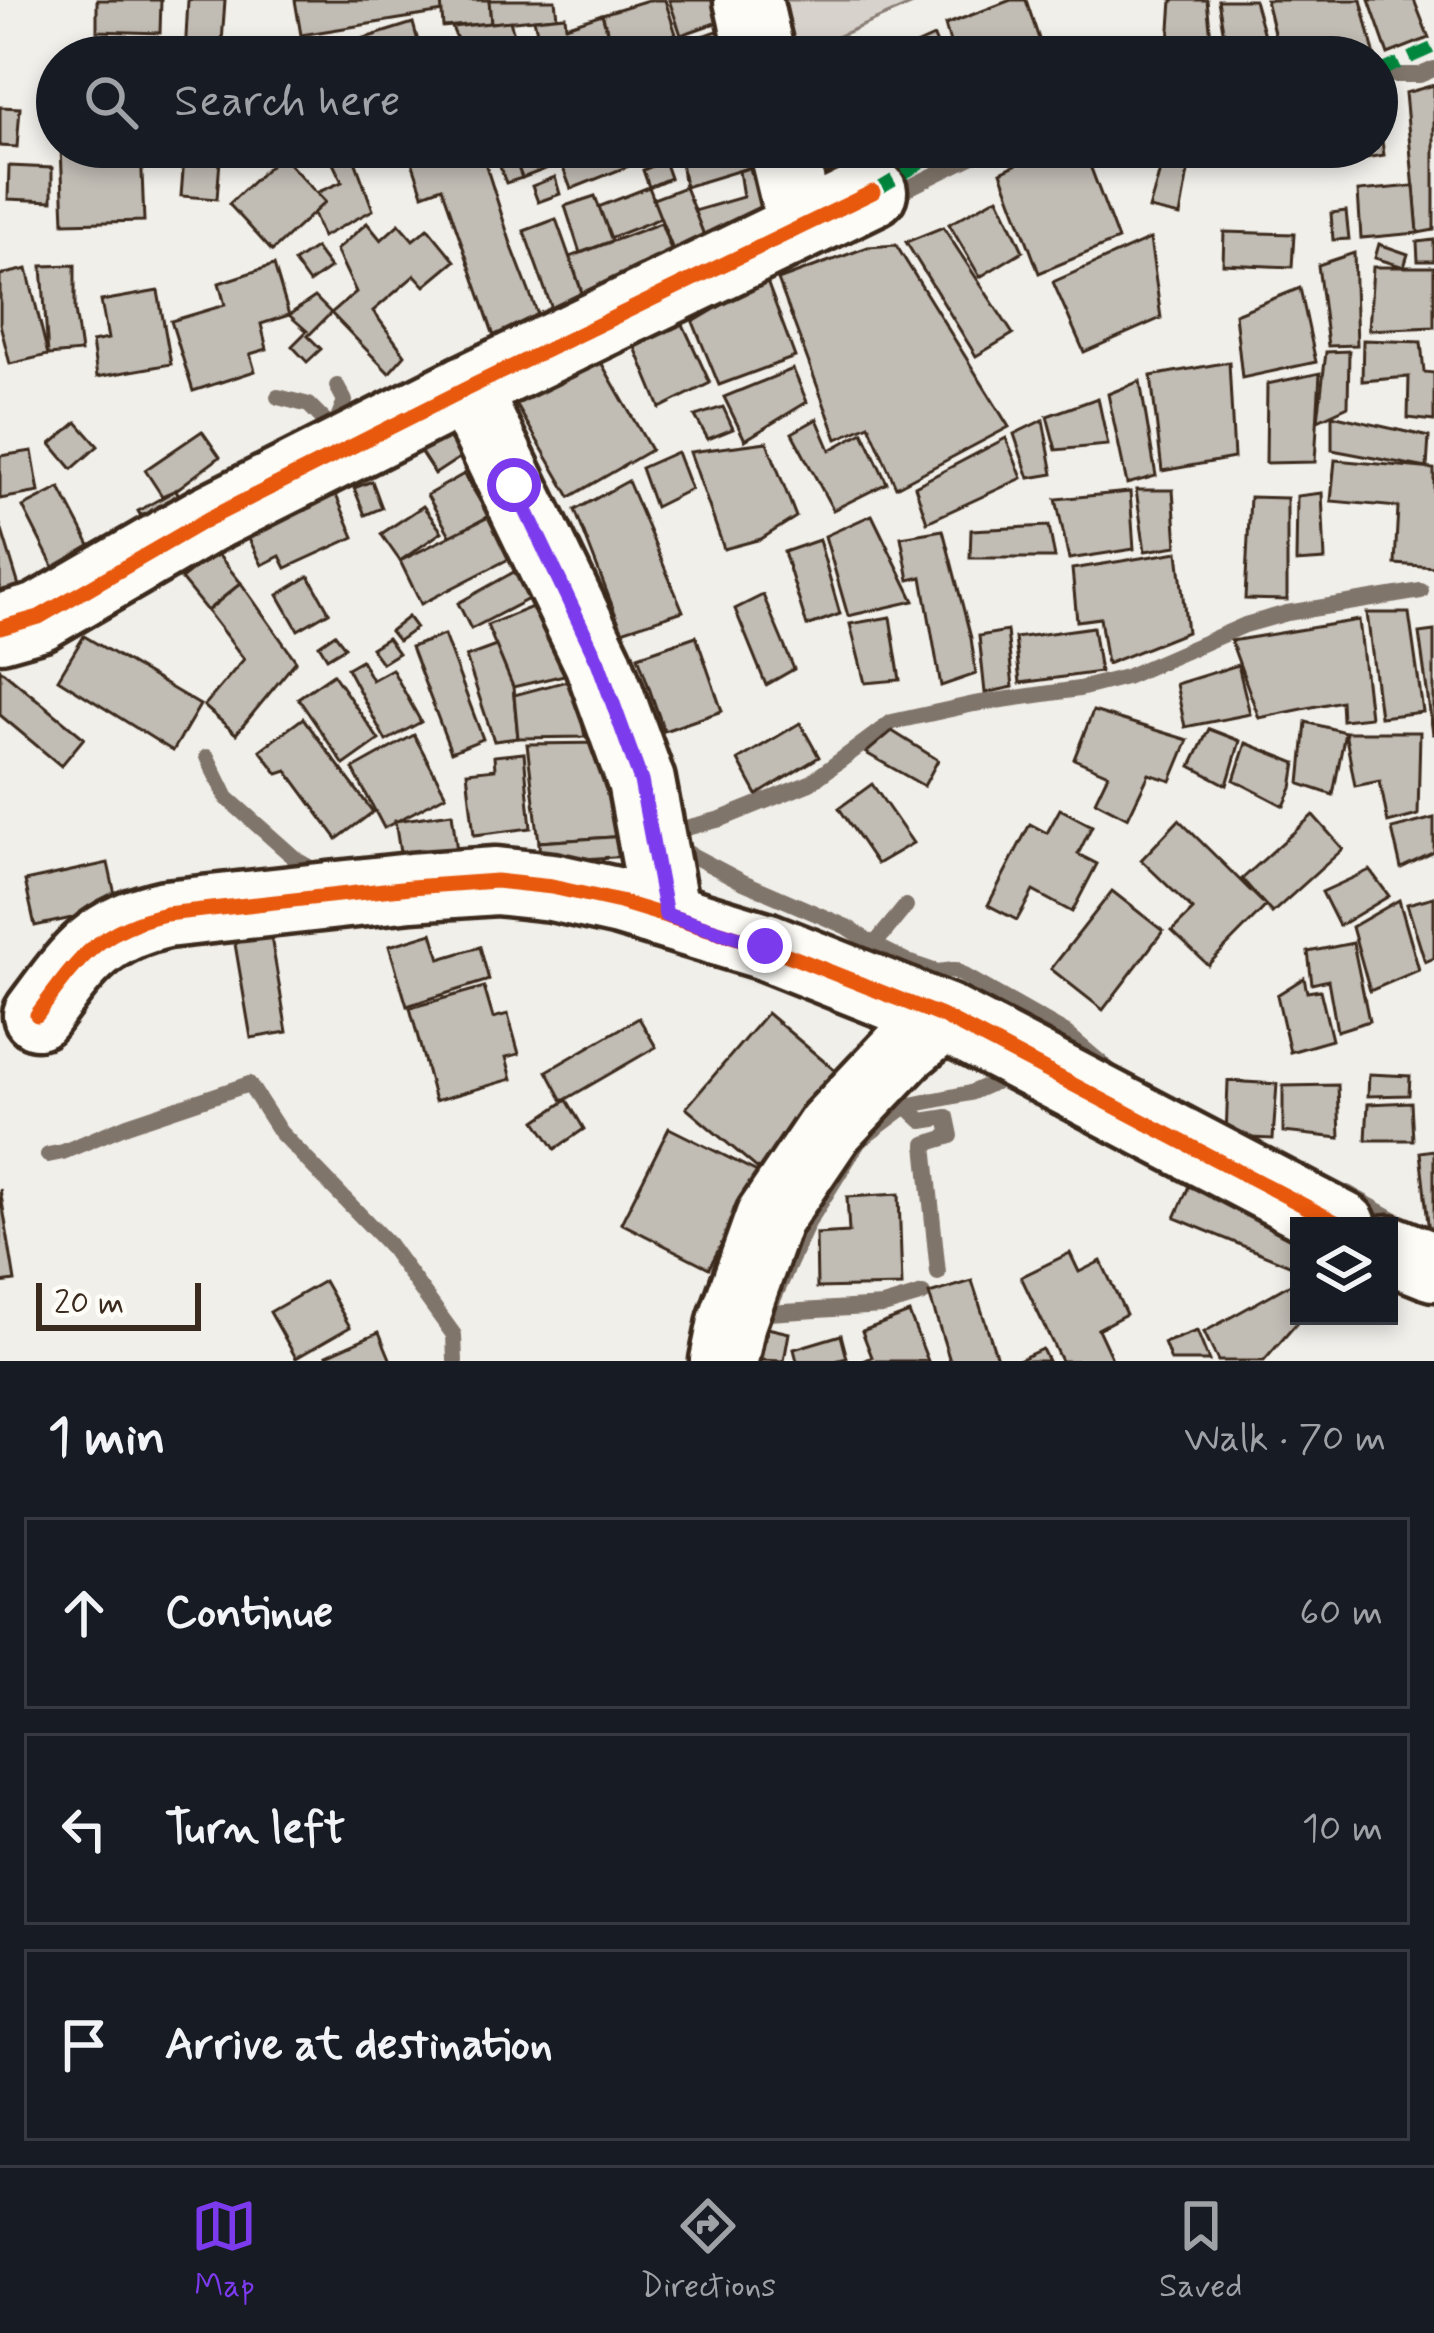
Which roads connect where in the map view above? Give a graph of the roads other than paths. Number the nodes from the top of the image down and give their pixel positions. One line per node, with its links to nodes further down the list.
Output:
1 (748, 0): 2 (street)
2 (756, 36)
3 (787, 168): 5 (street)
4 (873, 192): 5 (street)
5 (801, 226): 6 (street)
6 (466, 388): 7 (street); 8 (street)
7 (0, 628)
8 (666, 915): 9 (street); 10 (street)
9 (37, 1015)
10 (944, 1018): 11 (street); 14 (street)
11 (1326, 1217)
12 (1398, 1253): 13 (street)
13 (1434, 1267)
14 (724, 1361)

